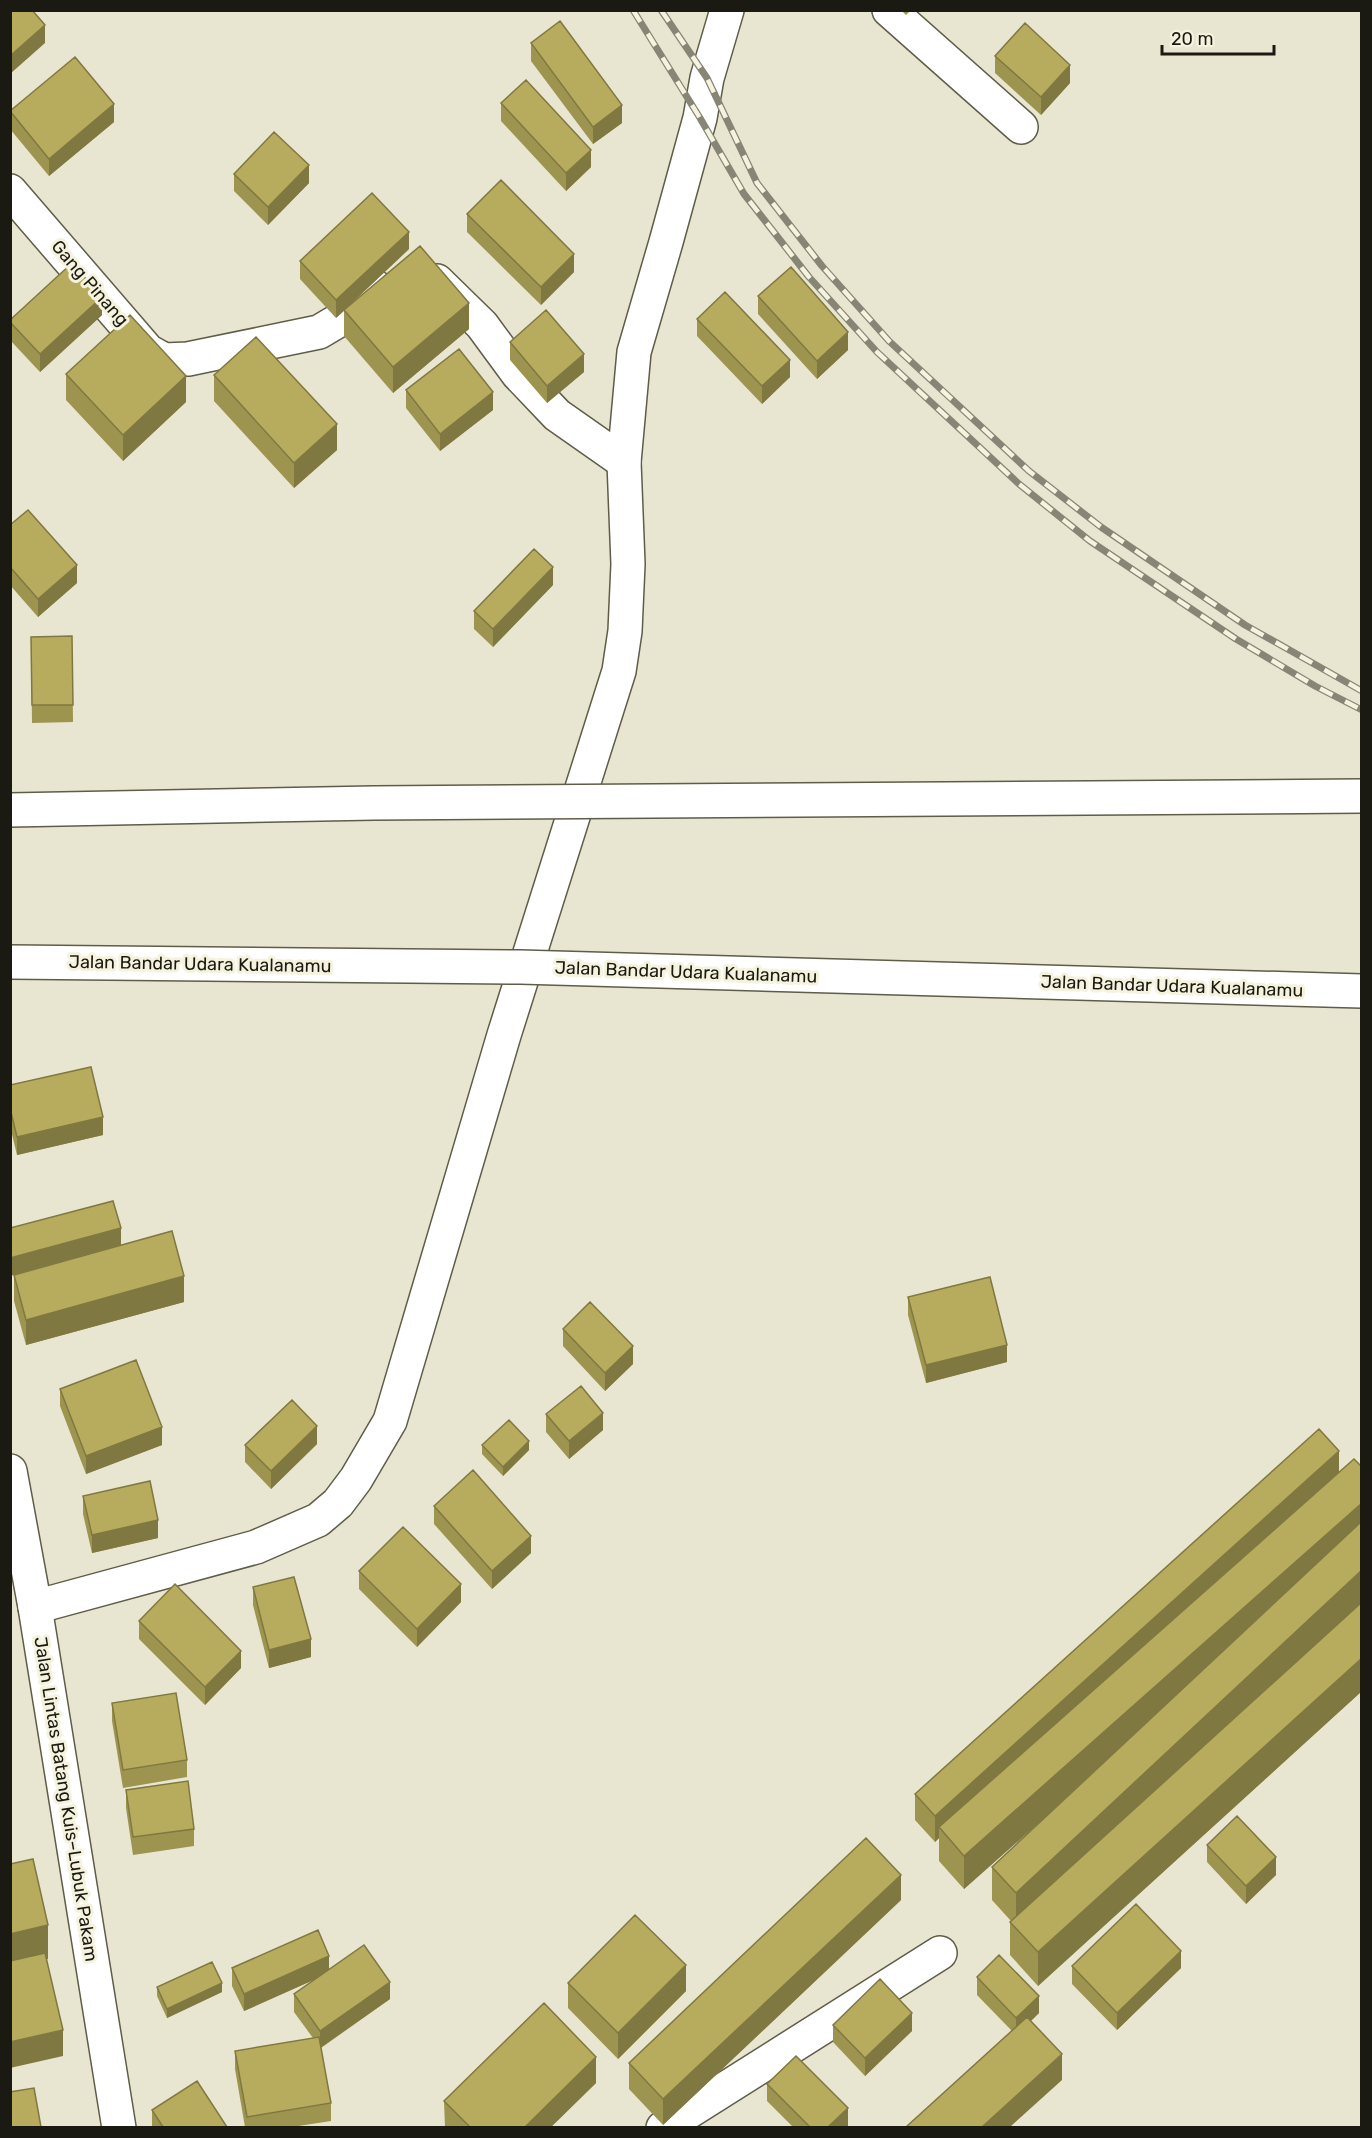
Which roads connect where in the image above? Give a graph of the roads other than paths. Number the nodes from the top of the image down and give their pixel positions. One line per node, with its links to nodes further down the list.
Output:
1 (727, 10): 5 (main road)
2 (889, 10): 3 (main road)
3 (1021, 128)
4 (10, 191): 5 (main road, Gang Pinang)
5 (624, 462): 11 (main road)
6 (1362, 796): 7 (main road, bridge)
7 (10, 810)
8 (10, 962): 9 (main road, Jalan Bandar Udara Kualanamu, bridge)
9 (1362, 991)
10 (10, 1471): 11 (main road, Jalan Lintas Batang Kuis–Lubuk Pakam)
11 (35, 1607): 13 (main road, Jalan Lintas Batang Kuis–Lubuk Pakam)
12 (940, 1953): 14 (main road)
13 (119, 2127)
14 (663, 2127)

